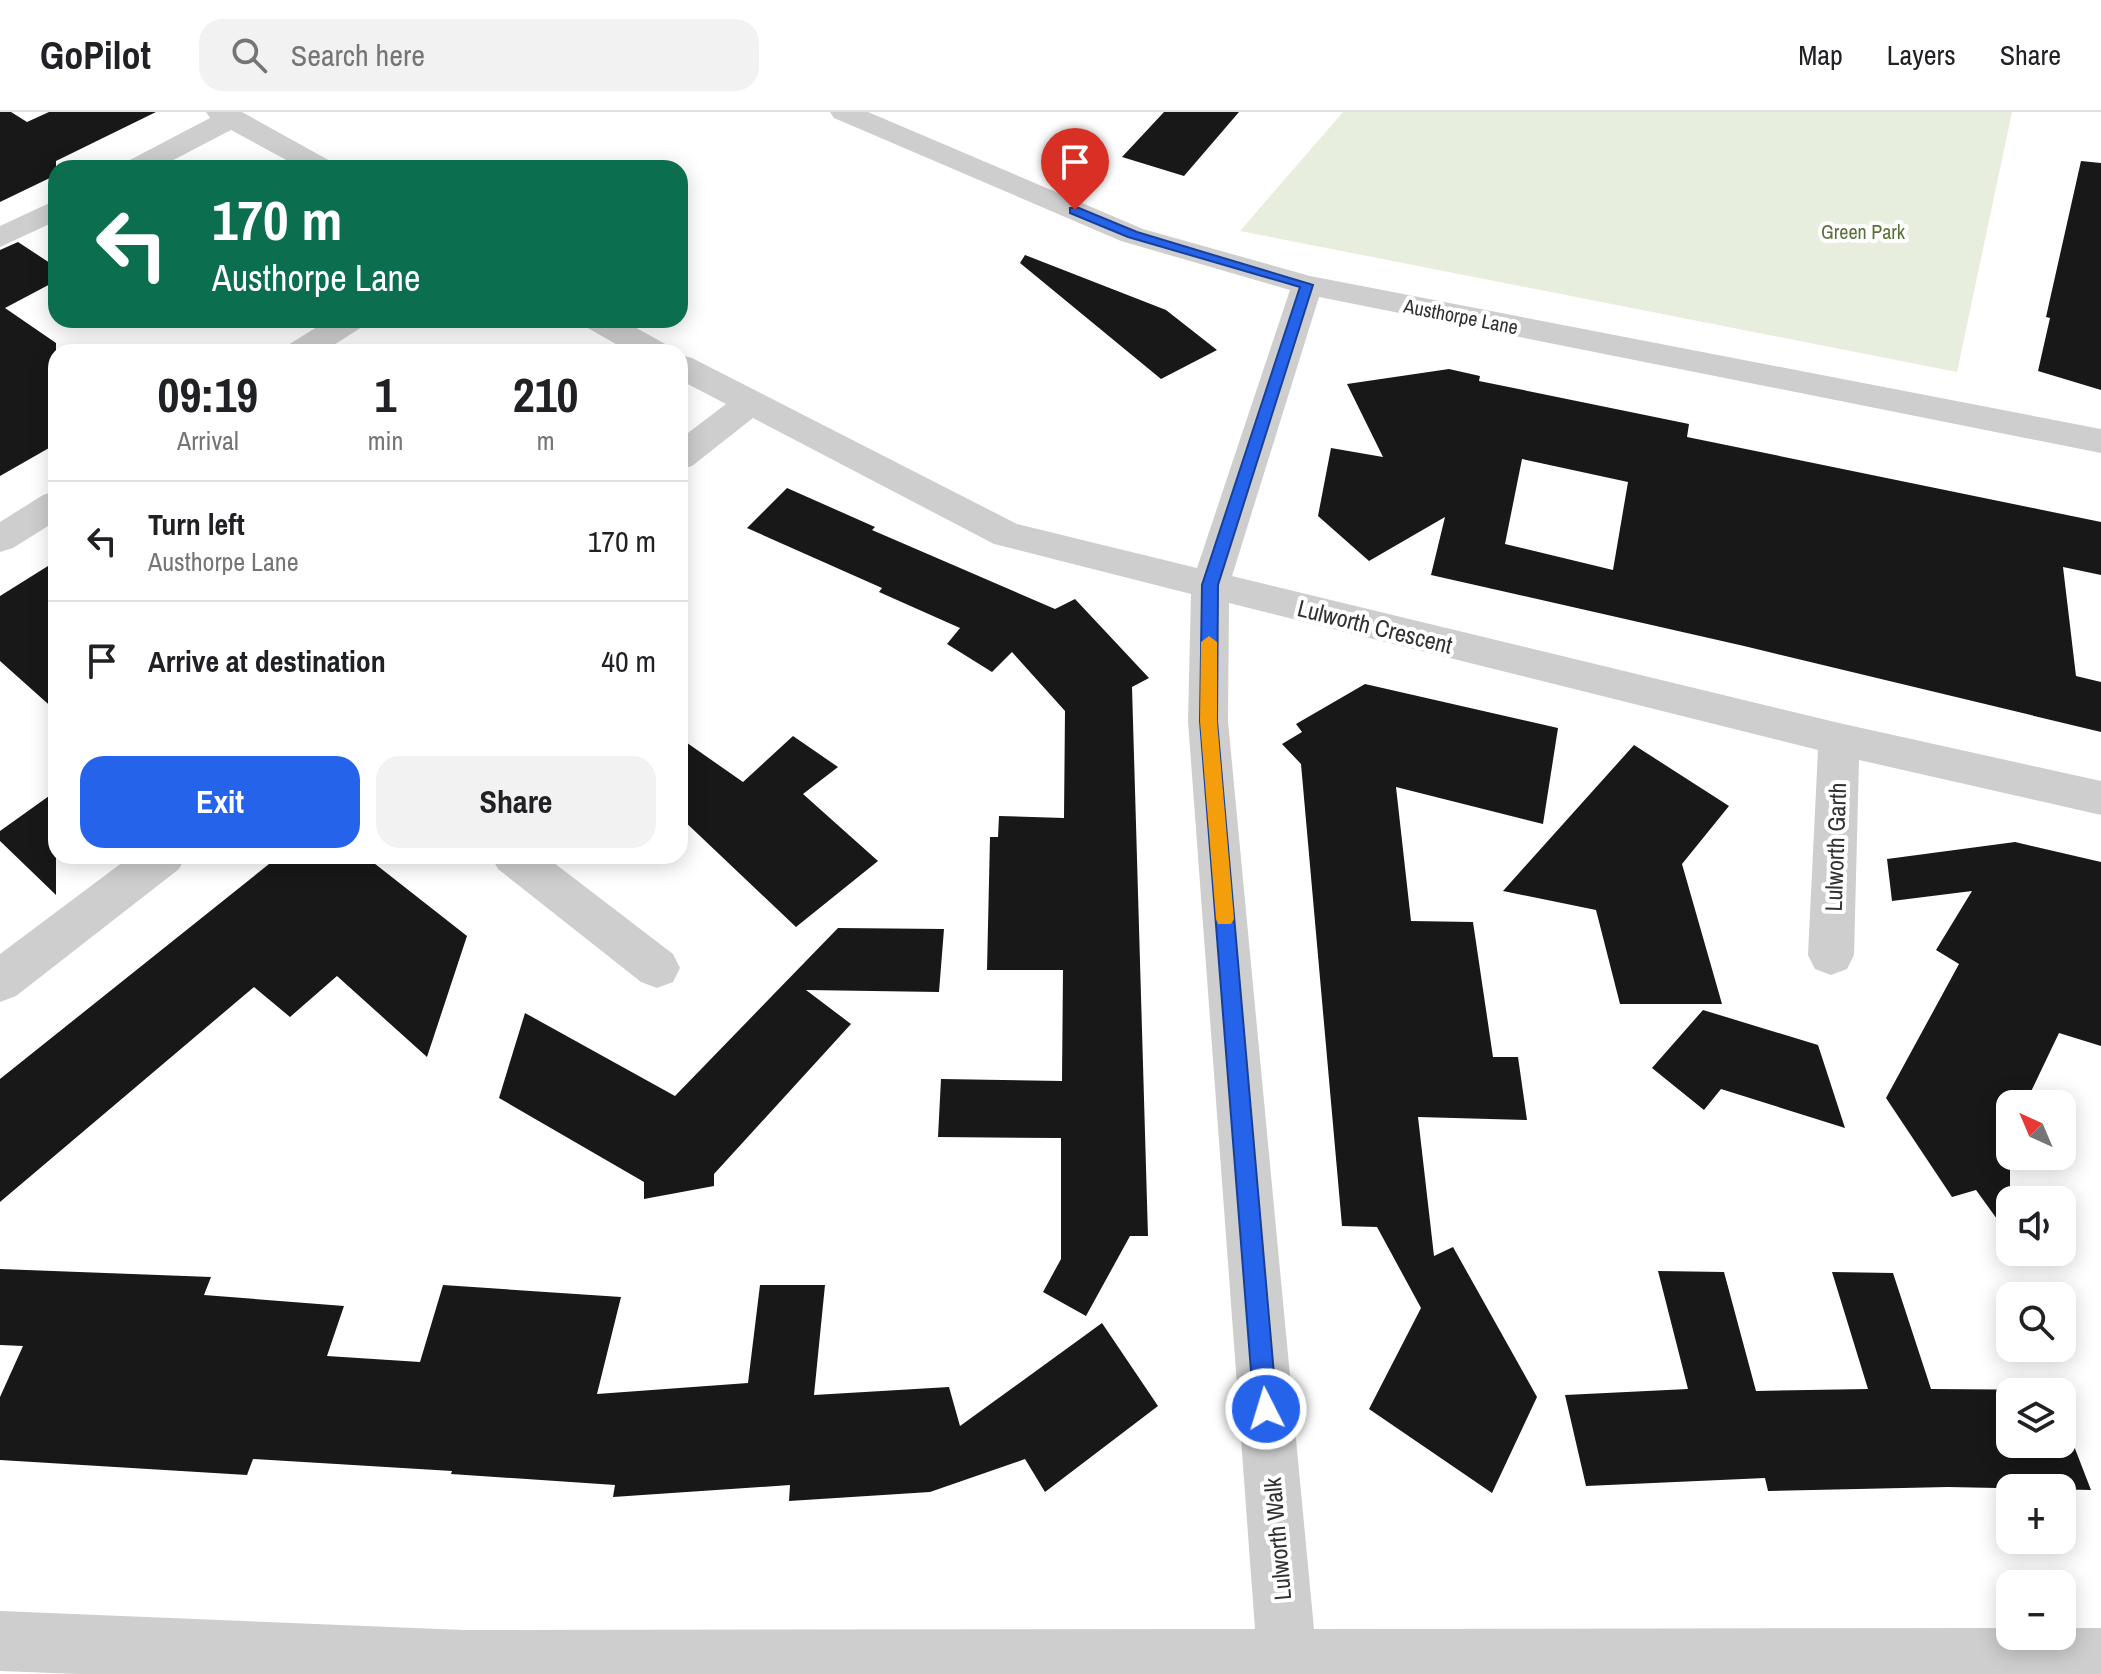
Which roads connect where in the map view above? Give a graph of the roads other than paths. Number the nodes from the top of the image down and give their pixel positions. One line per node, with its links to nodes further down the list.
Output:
1 (844, 112): 7 (street, Austhorpe Lane)
2 (226, 115): 3 (street); 4 (street)
3 (150, 160)
4 (308, 160)
5 (48, 213): 6 (street)
6 (0, 238)
7 (1307, 285): 14 (street, Austhorpe Lane); 18 (street, Lulworth Walk)
8 (338, 328): 10 (street)
9 (612, 328): 11 (street)
10 (313, 344)
11 (640, 344)
12 (688, 370): 13 (street, Lulworth Crescent)
13 (749, 404): 15 (street); 18 (street, Lulworth Crescent)
14 (2101, 441)
15 (688, 451)
16 (48, 509): 17 (street)
17 (0, 539)
18 (1210, 585): 19 (street, Lulworth Crescent); 28 (street, Lulworth Walk)
19 (1839, 739): 20 (street, Lulworth Crescent); 23 (street, Lulworth Garth)
20 (2101, 798)
21 (154, 864): 25 (street)
22 (523, 864): 24 (street)
23 (1831, 955)
24 (657, 968)
25 (0, 981)
26 (0, 1641): 29 (street)
27 (2101, 1658): 28 (street)
28 (1287, 1659): 29 (street)
29 (462, 1667)

